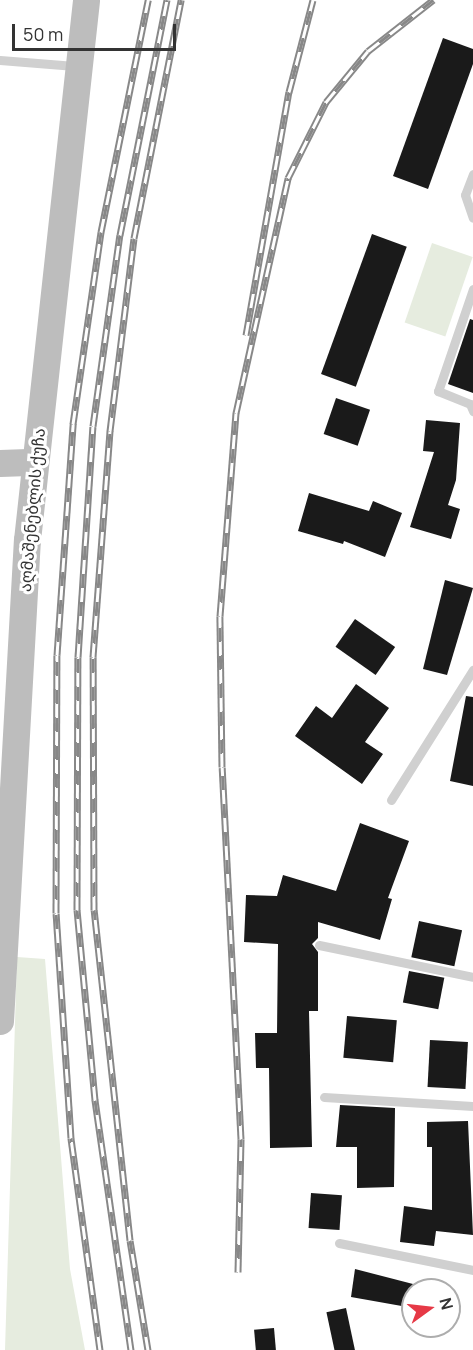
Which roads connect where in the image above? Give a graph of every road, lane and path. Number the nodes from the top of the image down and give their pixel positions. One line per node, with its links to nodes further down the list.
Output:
1 (86, 0): 3 (main road, აღმაშენებლის ქუჩა)
2 (0, 60): 3 (lane)
3 (78, 66): 8 (main road, აღმაშენებლის ქუჩა)
4 (473, 174): 5 (lane)
5 (473, 218)
6 (473, 289): 7 (lane)
7 (473, 411)
8 (35, 462): 9 (main road); 13 (main road, აღმაშენებლის ქუჩა)
9 (0, 463)
10 (473, 670): 11 (lane)
11 (391, 800)
12 (319, 945): 14 (lane)
13 (2, 957): 15 (main road, აღმაშენებლის ქუჩა)
14 (473, 977)
15 (0, 1021)
16 (324, 1097): 17 (lane)
17 (473, 1106)
18 (339, 1243): 19 (lane)
19 (473, 1270)

